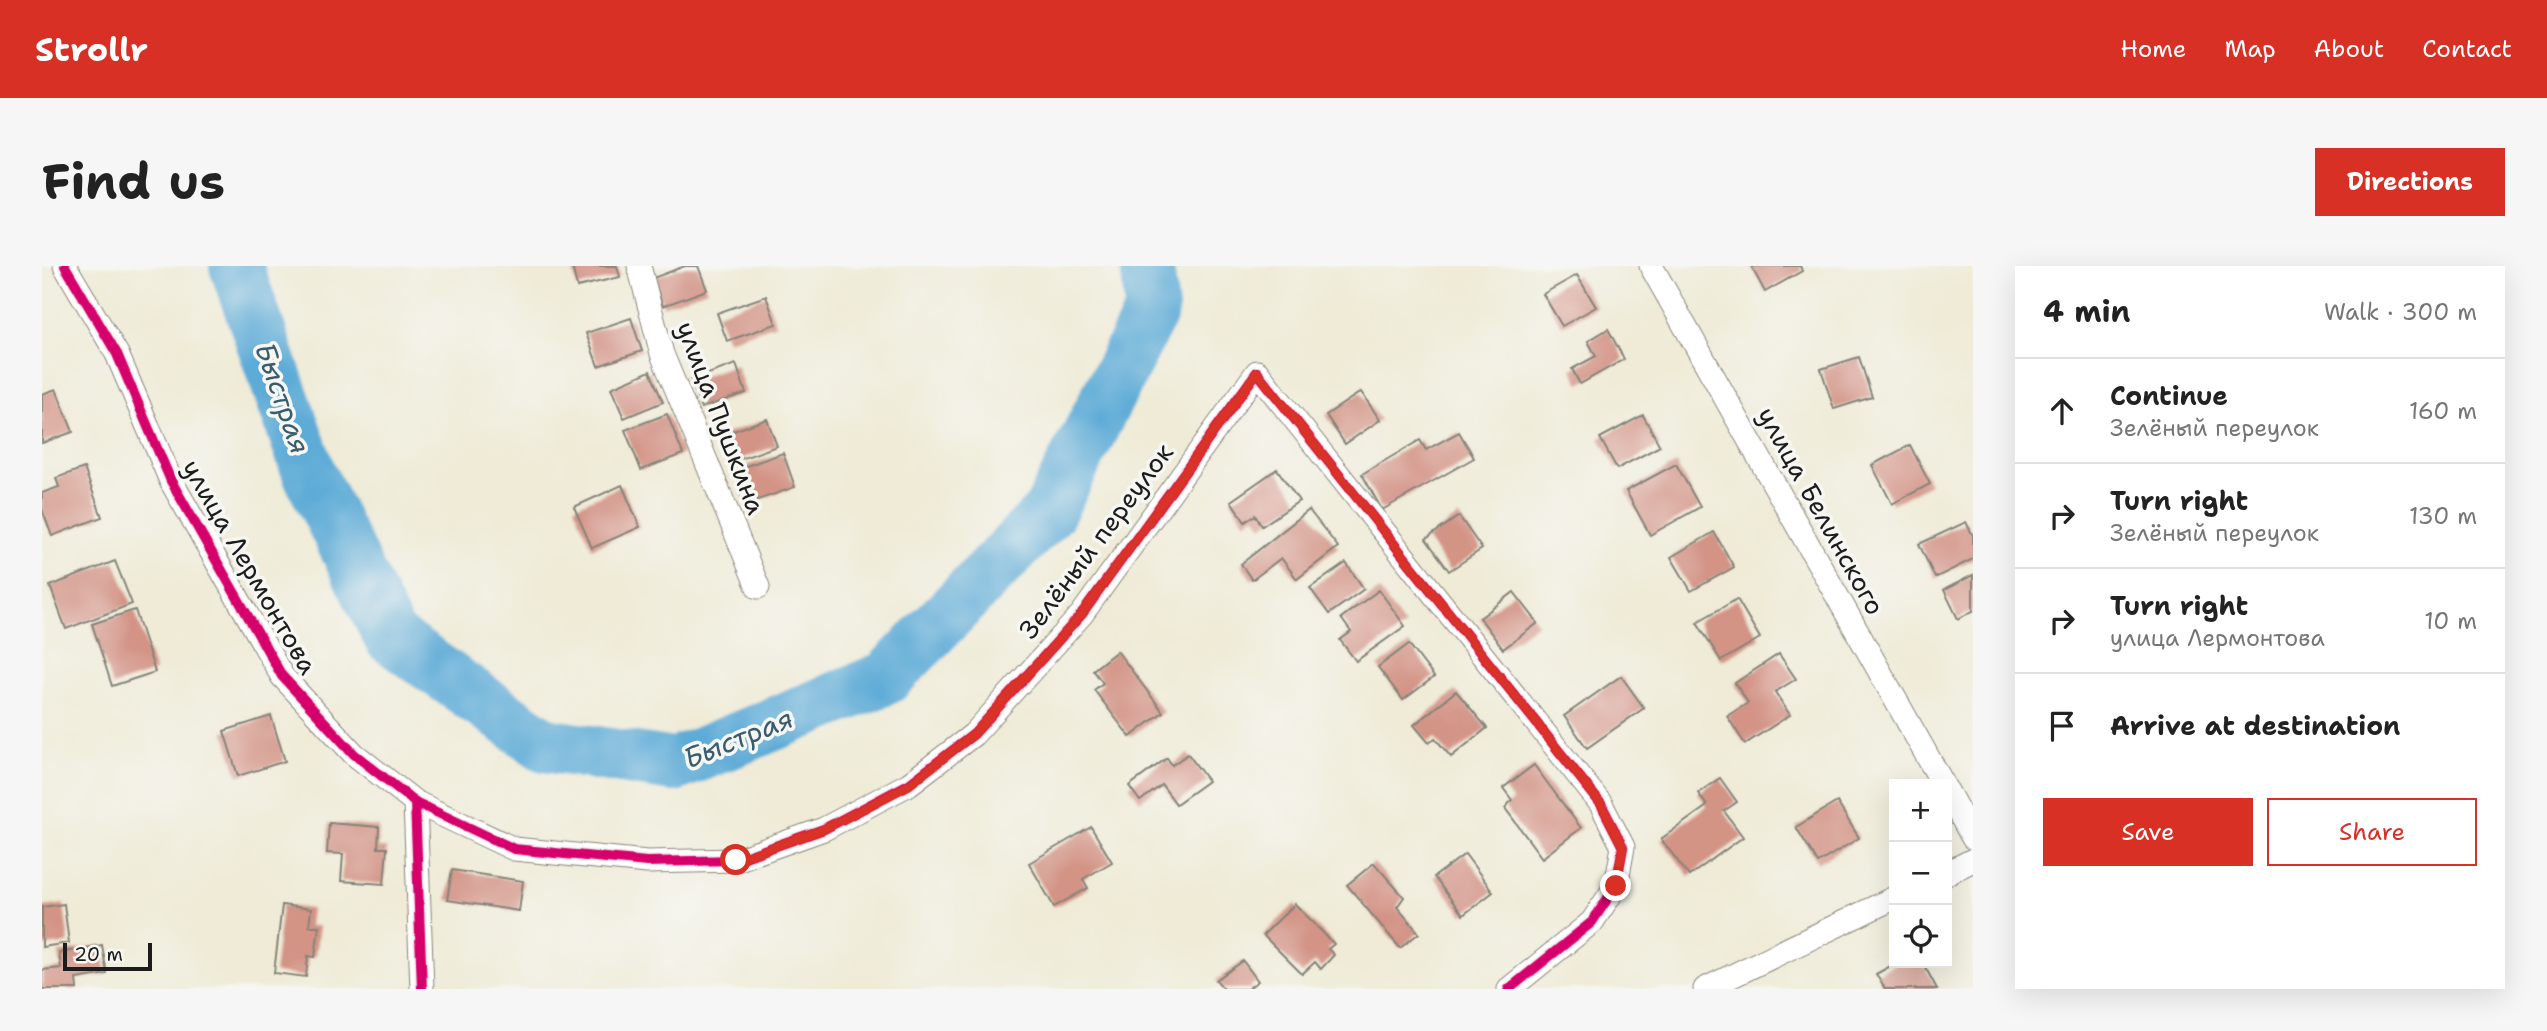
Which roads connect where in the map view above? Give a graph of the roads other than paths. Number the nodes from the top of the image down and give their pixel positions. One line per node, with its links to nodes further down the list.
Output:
1 (65, 266): 7 (street, улица Лермонтова)
2 (639, 266): 4 (street, улица Пушкина)
3 (1651, 266): 5 (street, улица Белинского)
4 (758, 587)
5 (1940, 779)
6 (1952, 800): 8 (street)
7 (415, 802): 12 (street); 13 (street, Зелёный переулок)
8 (1973, 838)
9 (1973, 860): 10 (street)
10 (1952, 870)
11 (1889, 900): 14 (street)
12 (422, 989)
13 (1509, 989)
14 (1705, 989)

